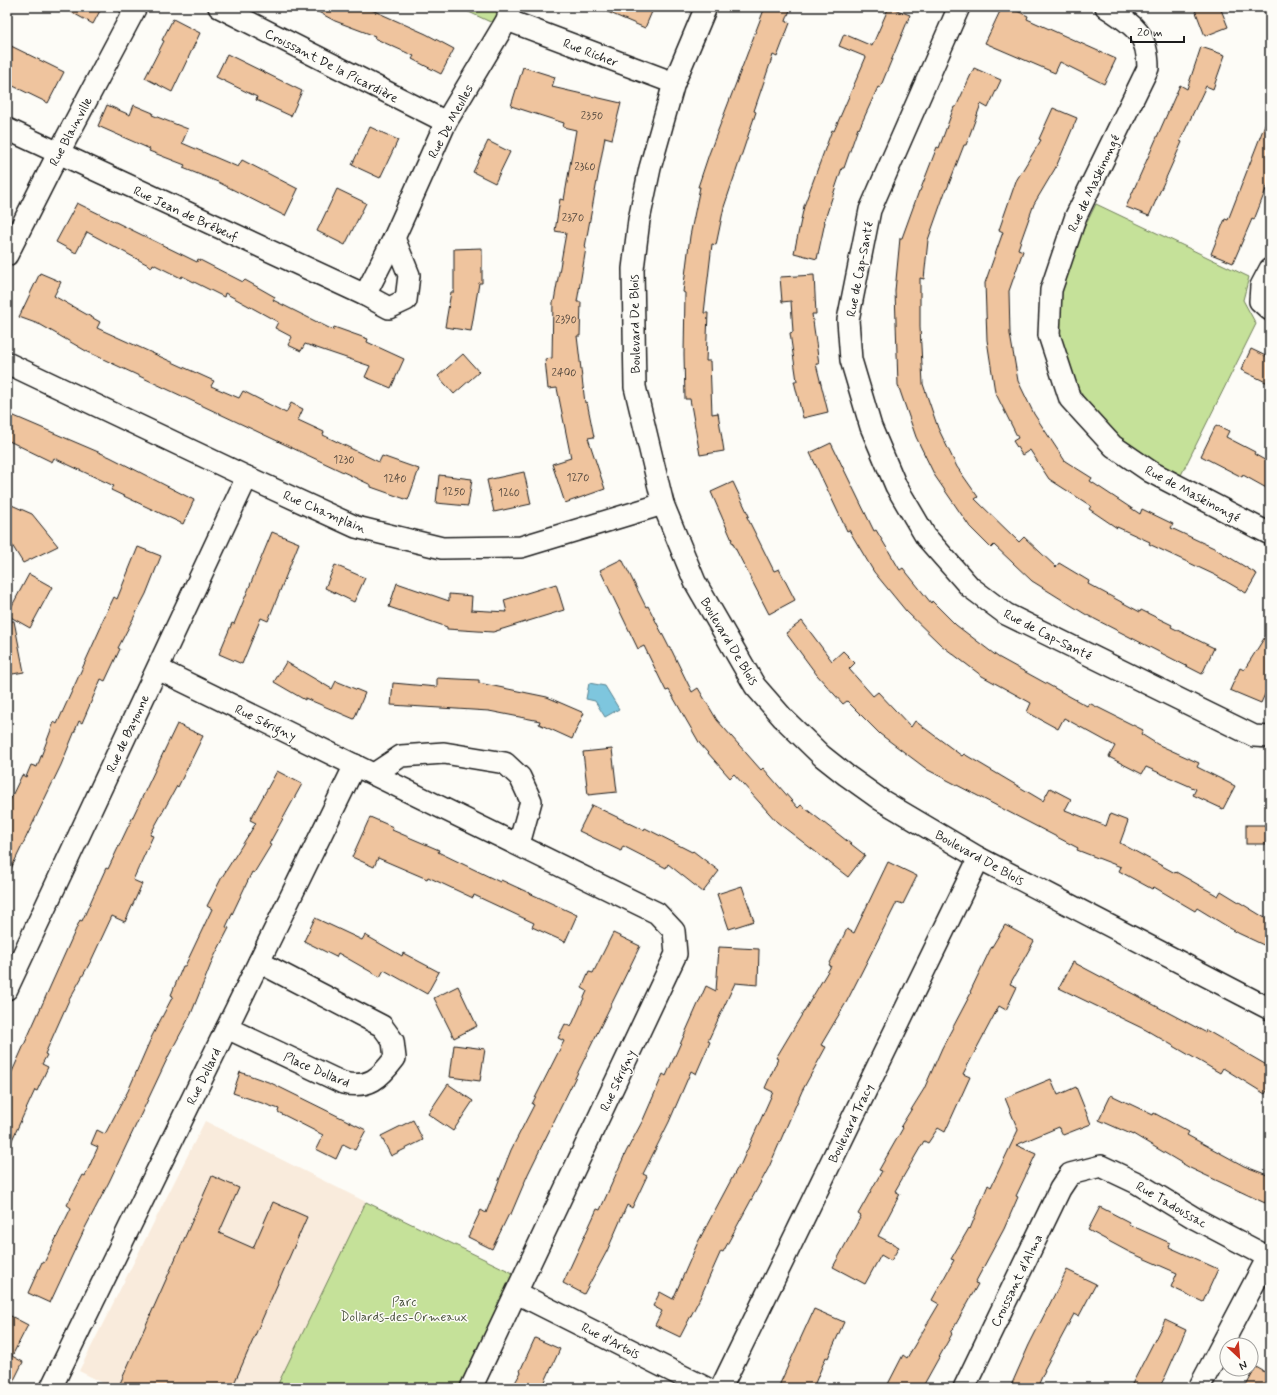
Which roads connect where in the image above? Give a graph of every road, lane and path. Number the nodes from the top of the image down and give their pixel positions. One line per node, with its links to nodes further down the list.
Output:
1 (136, 7): 10 (street, Rue Blainville)
2 (219, 7): 8 (street, Croissant De la Picardière)
3 (706, 7): 7 (street, Boulevard De Blois)
4 (959, 7): 21 (street, Rue de Cap-Santé)
5 (1106, 7): 19 (street, Rue de Maskinongé)
6 (509, 14): 7 (street, Rue Richer); 8 (street, Rue De Meulles)
7 (674, 83): 18 (street, Boulevard De Blois)
8 (446, 122): 11 (street, Rue De Meulles)
9 (7, 129): 10 (street, Rue Jean de Brébeuf)
10 (58, 154): 12 (street, Rue Blainville); 14 (street, Rue Jean de Brébeuf)
11 (394, 238): 14 (street, Rue De Meulles); 14 (street)
12 (7, 255)
13 (1270, 269): 15 (street)
14 (366, 296)
15 (1270, 310)
16 (7, 363): 17 (street, Rue Champlain)
17 (247, 477): 18 (street, Rue Champlain); 20 (street, Rue de Bayonne)
18 (663, 504): 25 (street, Boulevard De Blois)
19 (1270, 534)
20 (158, 669): 22 (street, Rue Sérigny); 27 (street, Rue de Bayonne)
21 (1270, 737)
22 (356, 765): 23 (street, Rue Sérigny); 26 (street, Rue Dollard)
23 (374, 774): 24 (street, Rue Sérigny); 24 (street)
24 (519, 844): 32 (street, Rue Sérigny)
25 (979, 858): 28 (street, Boulevard De Blois); 36 (street, Boulevard Tracy)
26 (259, 962): 29 (street, Rue Dollard); 29 (street, Place Dollard)
27 (7, 989)
28 (1270, 1009)
29 (227, 1028): 33 (street, Rue Dollard)
30 (1070, 1174): 31 (street, Rue Tadoussac); 37 (street, Croissant d'Alma)
31 (1269, 1257): 38 (street)
32 (517, 1293): 34 (street, Rue Sérigny); 35 (street, Rue d'Artois)
33 (51, 1388)
34 (471, 1388)
35 (706, 1388)
36 (721, 1388)
37 (964, 1388)
38 (1199, 1388)

